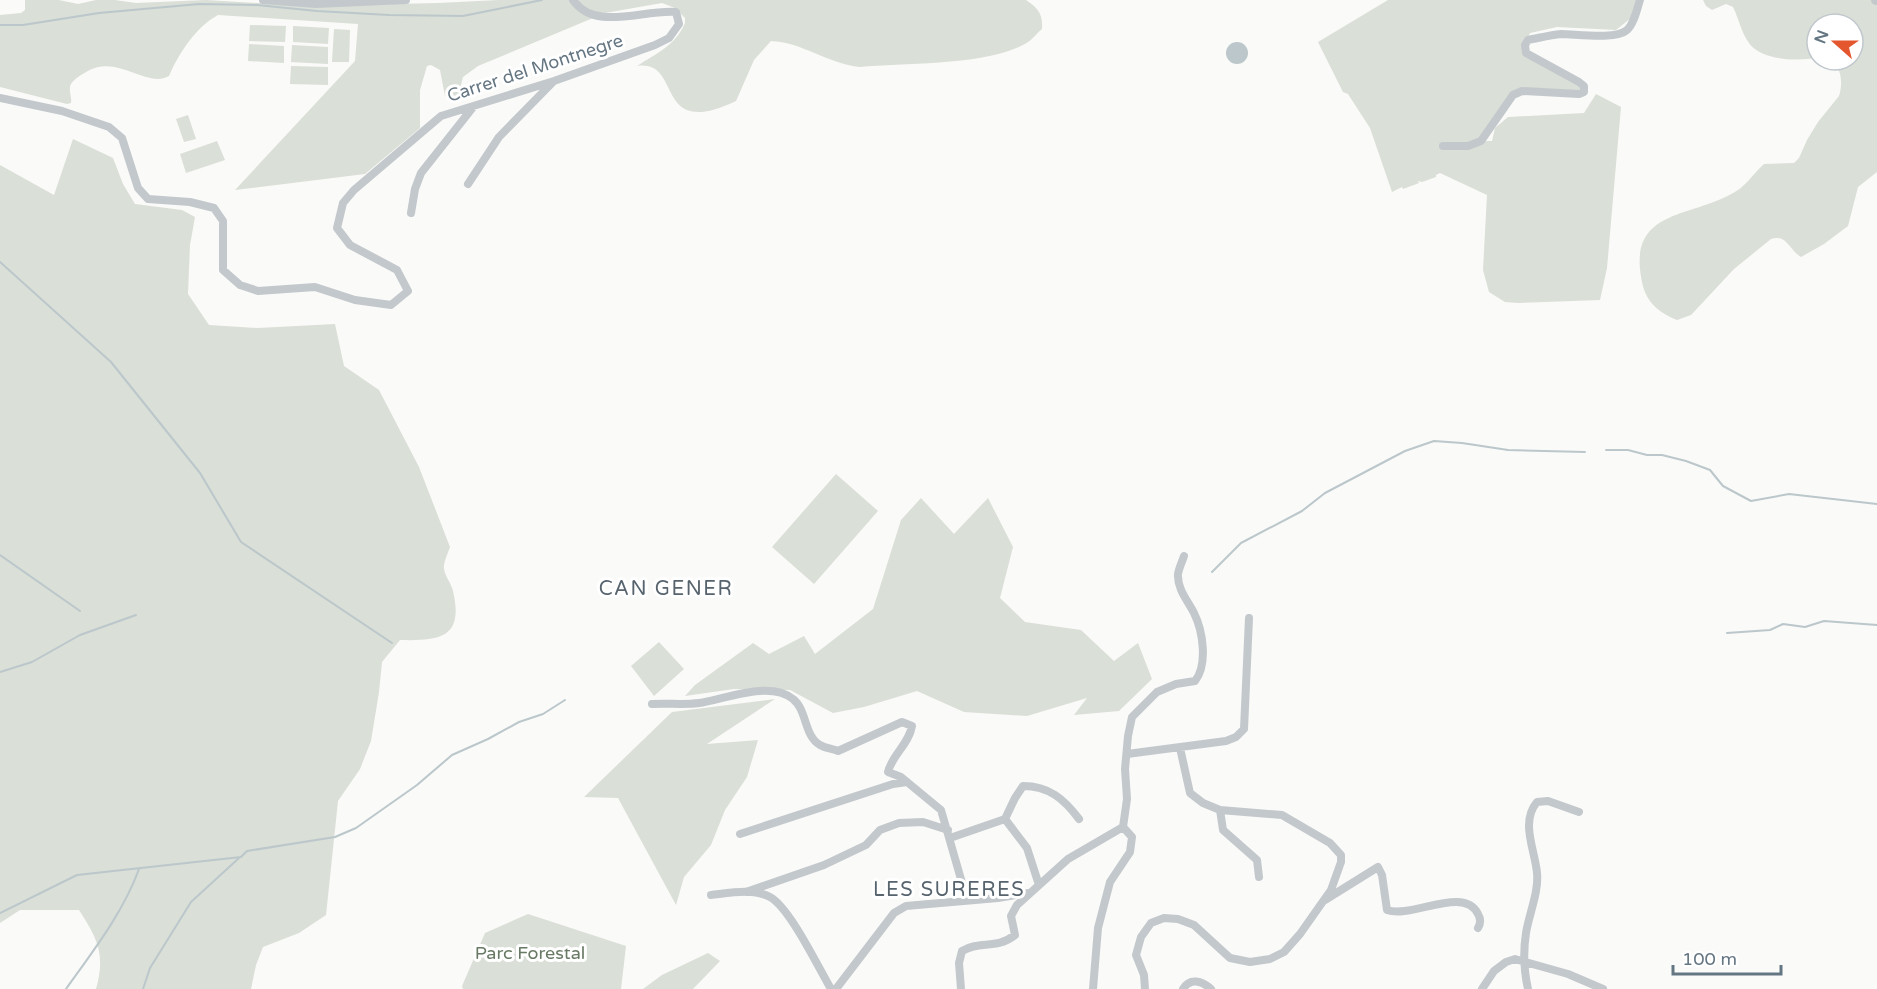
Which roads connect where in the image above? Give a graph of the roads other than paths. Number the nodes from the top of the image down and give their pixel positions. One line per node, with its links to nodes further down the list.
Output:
1 (263, 0): 5 (street)
2 (405, 0): 5 (street)
3 (573, 0): 6 (street, Carrer del Montnegre)
4 (1640, 0): 9 (street)
5 (294, 1)
6 (554, 81): 8 (street, Carrer del Montnegre); 10 (street)
7 (0, 98): 8 (street, Carrer del Montnegre)
8 (474, 105): 11 (street)
9 (1443, 146)
10 (468, 184)
11 (411, 213)
12 (1184, 556): 16 (street)
13 (1249, 618): 15 (street)
14 (652, 704): 17 (street)
15 (1180, 748): 16 (street); 18 (street)
16 (1127, 754): 22 (street)
17 (907, 782): 23 (street); 24 (street)
18 (1220, 810): 25 (street); 31 (street)
19 (1579, 812): 33 (street)
20 (1005, 819): 21 (street); 24 (street); 26 (street)
21 (1079, 819)
22 (1123, 827): 26 (street); 36 (street)
23 (740, 834)
24 (949, 834): 27 (street); 30 (street)
25 (1259, 877)
26 (1039, 885): 28 (street)
27 (746, 892): 29 (street); 34 (street)
28 (1029, 893): 30 (street); 35 (street)
29 (711, 895)
30 (968, 900): 34 (street)
31 (1323, 902): 32 (street); 37 (street)
32 (1479, 928)
33 (1524, 962): 40 (street); 41 (street); 42 (street)
34 (833, 989)
35 (960, 989)
36 (1093, 989)
37 (1145, 989)
38 (1183, 989): 39 (street)
39 (1211, 989)
40 (1482, 989)
41 (1528, 989)
42 (1603, 989)

